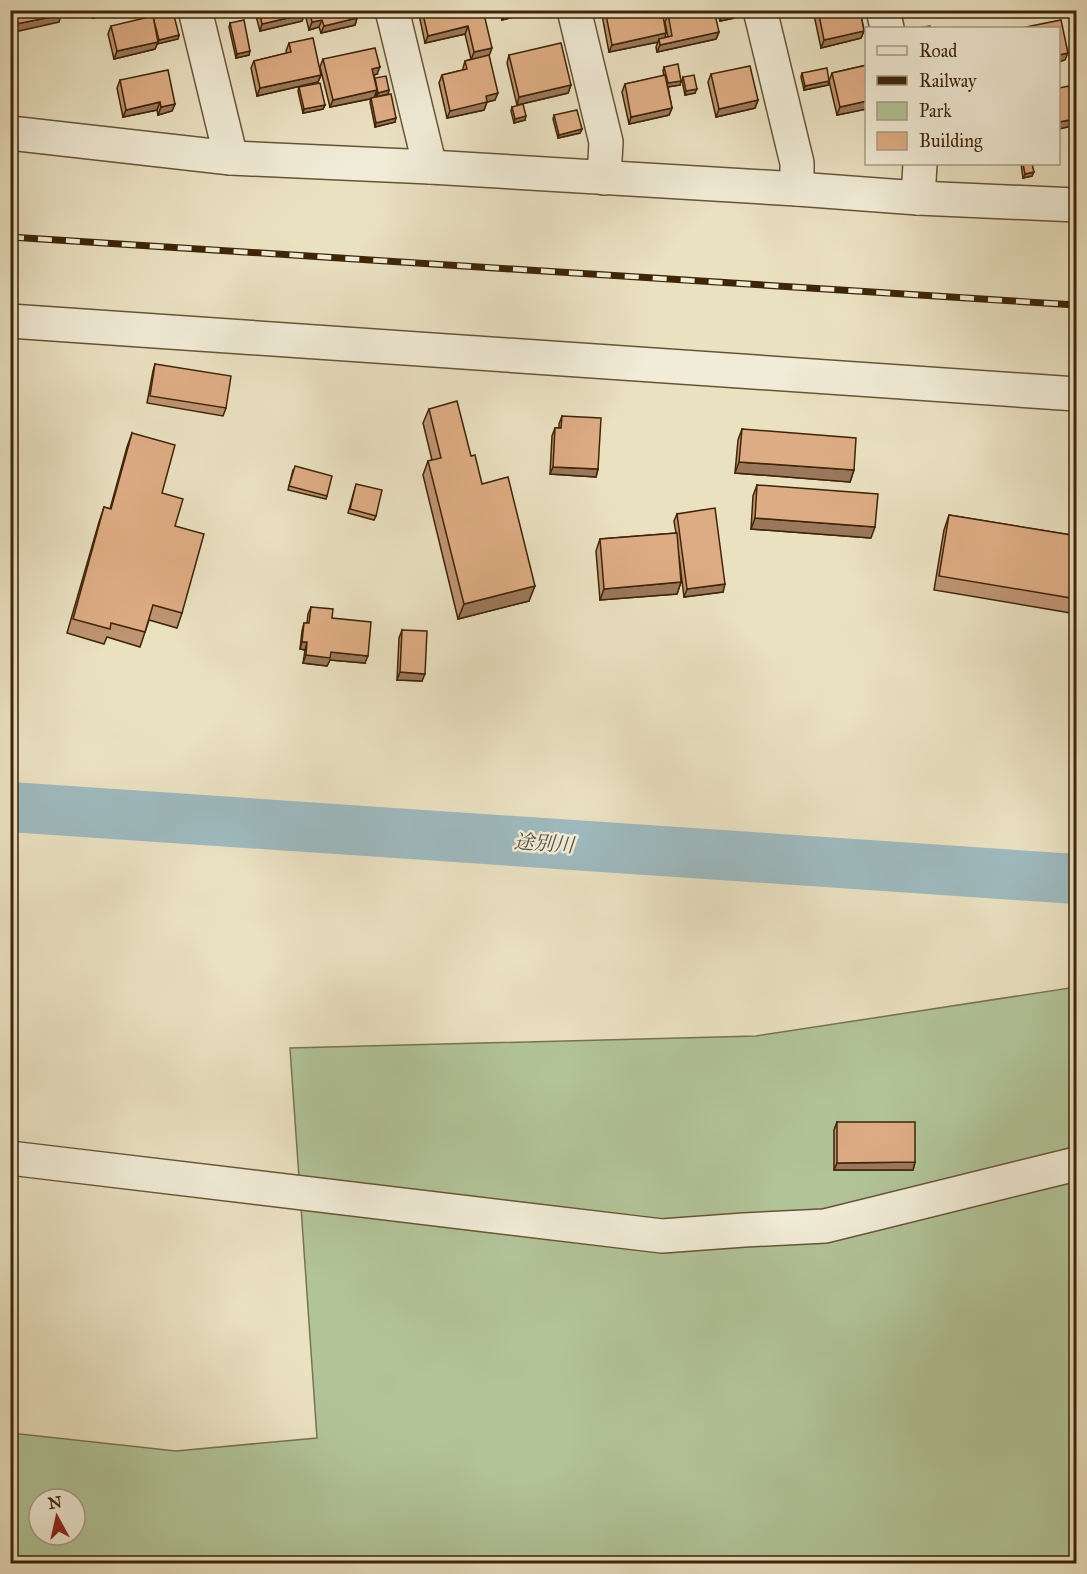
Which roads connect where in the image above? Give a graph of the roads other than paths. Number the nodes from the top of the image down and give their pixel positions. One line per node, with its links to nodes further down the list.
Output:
1 (195, 10): 8 (street)
2 (392, 10): 10 (street)
3 (574, 10): 11 (street)
4 (760, 10): 12 (street)
5 (883, 10): 6 (street)
6 (887, 27)
7 (10, 133): 8 (street)
8 (231, 158): 10 (street)
9 (920, 165): 13 (street)
10 (430, 167): 11 (street)
11 (604, 178): 12 (street)
12 (797, 189): 13 (street)
13 (918, 198): 14 (street)
14 (1077, 206)
15 (10, 321): 16 (street)
16 (1077, 394)
17 (10, 1158): 18 (street)
18 (1077, 1164)

